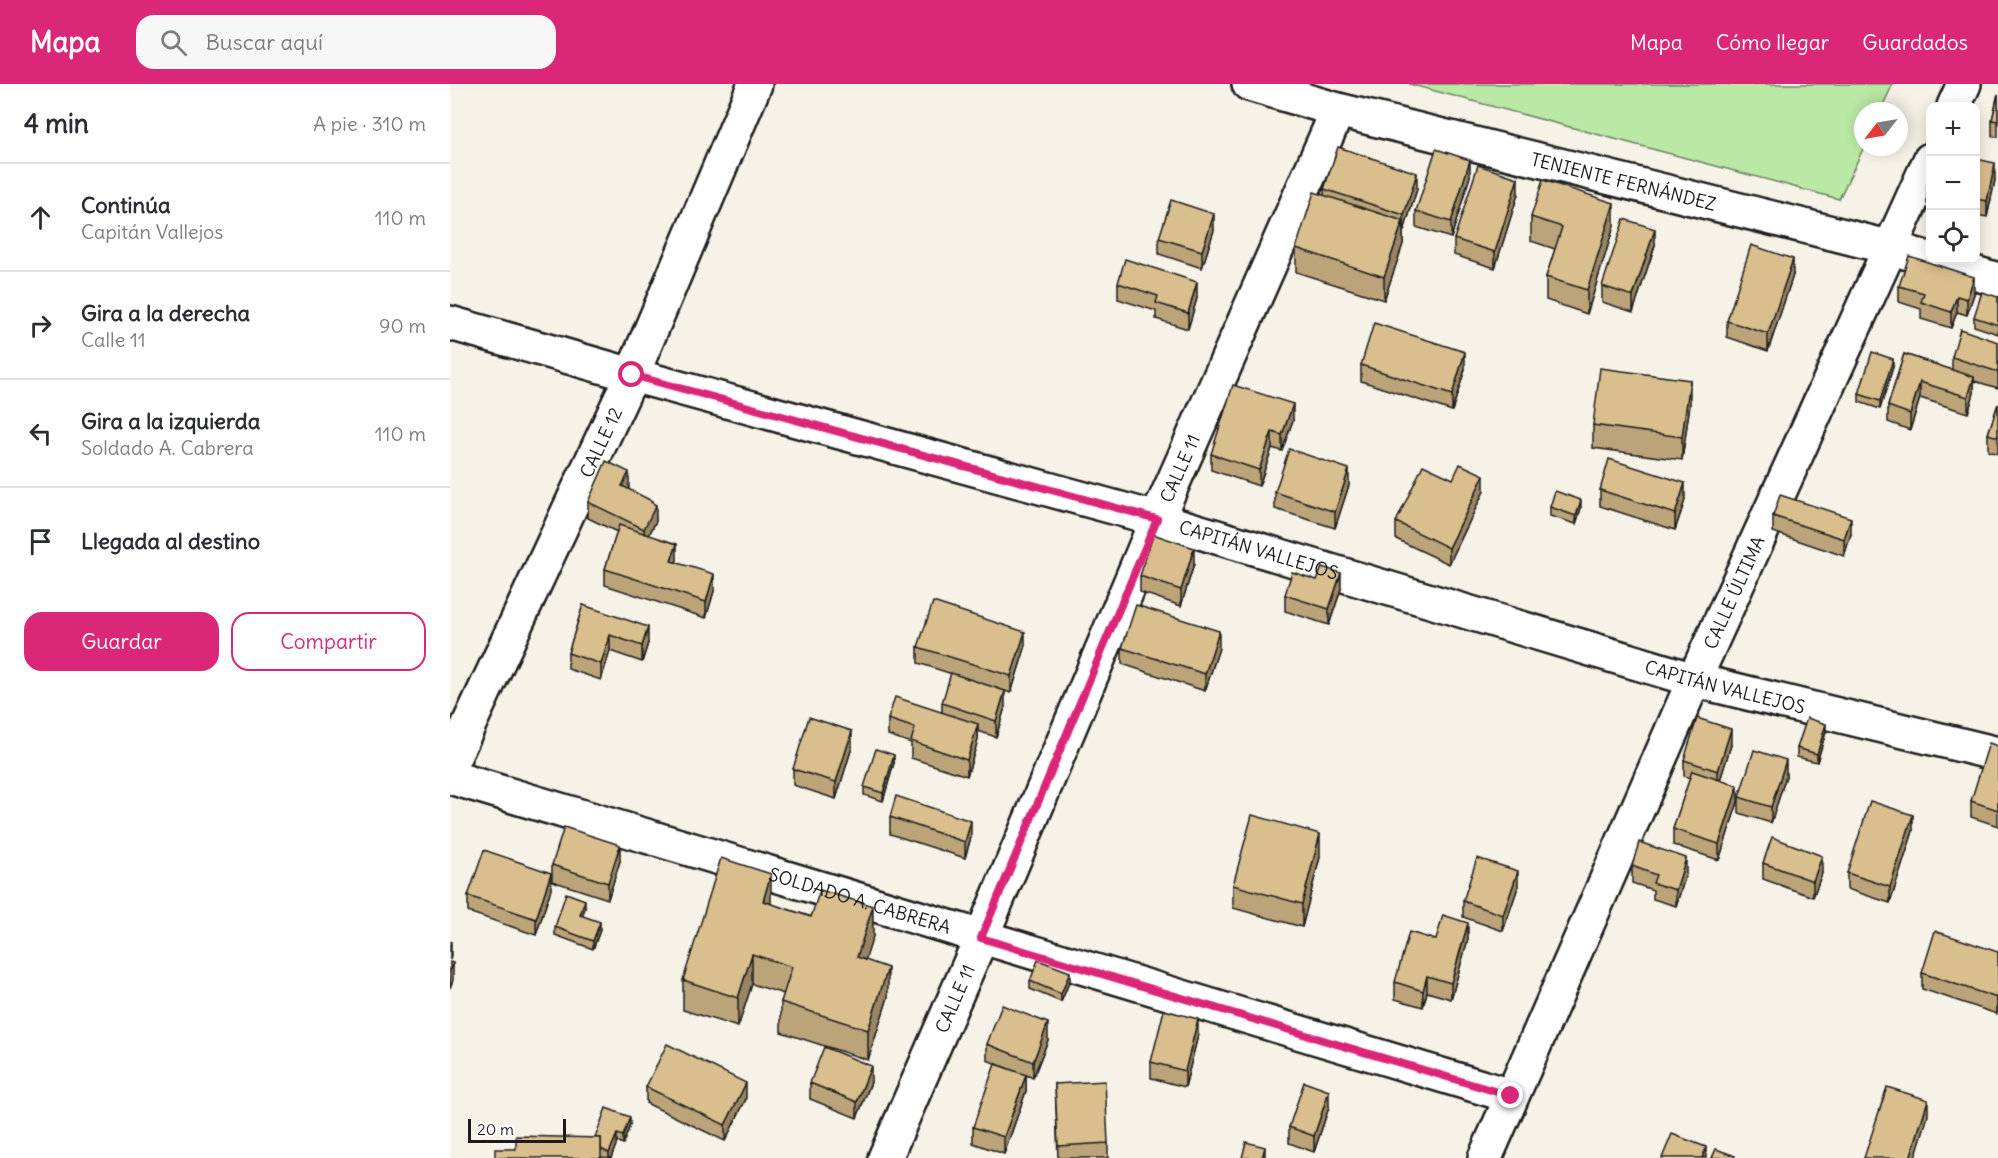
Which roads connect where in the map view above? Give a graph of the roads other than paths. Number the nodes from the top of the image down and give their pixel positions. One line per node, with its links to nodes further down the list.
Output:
1 (755, 84): 10 (street, CALLE 12)
2 (1249, 84): 5 (street, TENIENTE FERNÁNDEZ)
3 (1964, 84): 4 (street)
4 (1956, 102)
5 (1338, 111): 7 (street, TENIENTE FERNÁNDEZ); 11 (street, CALLE 11)
6 (1926, 169): 7 (street, CALLE ÚLTIMA)
7 (1892, 248): 8 (street, TENIENTE FERNÁNDEZ); 12 (street, CALLE ÚLTIMA)
8 (1998, 280)
9 (450, 323): 10 (street, CAPITÁN VALLEJOS)
10 (632, 375): 11 (street, CAPITÁN VALLEJOS); 14 (street, CALLE 12)
11 (1157, 519): 12 (street, CAPITÁN VALLEJOS); 16 (street, CALLE 11)
12 (1695, 680): 13 (street, CAPITÁN VALLEJOS); 17 (street, CALLE ÚLTIMA)
13 (1998, 754)
14 (450, 765)
15 (450, 777): 16 (street, SOLDADO A. CABRERA)
16 (981, 938): 17 (street, SOLDADO A. CABRERA); 18 (street, CALLE 11)
17 (1511, 1096): 19 (street, CALLE ÚLTIMA)
18 (885, 1158)
19 (1485, 1158)

